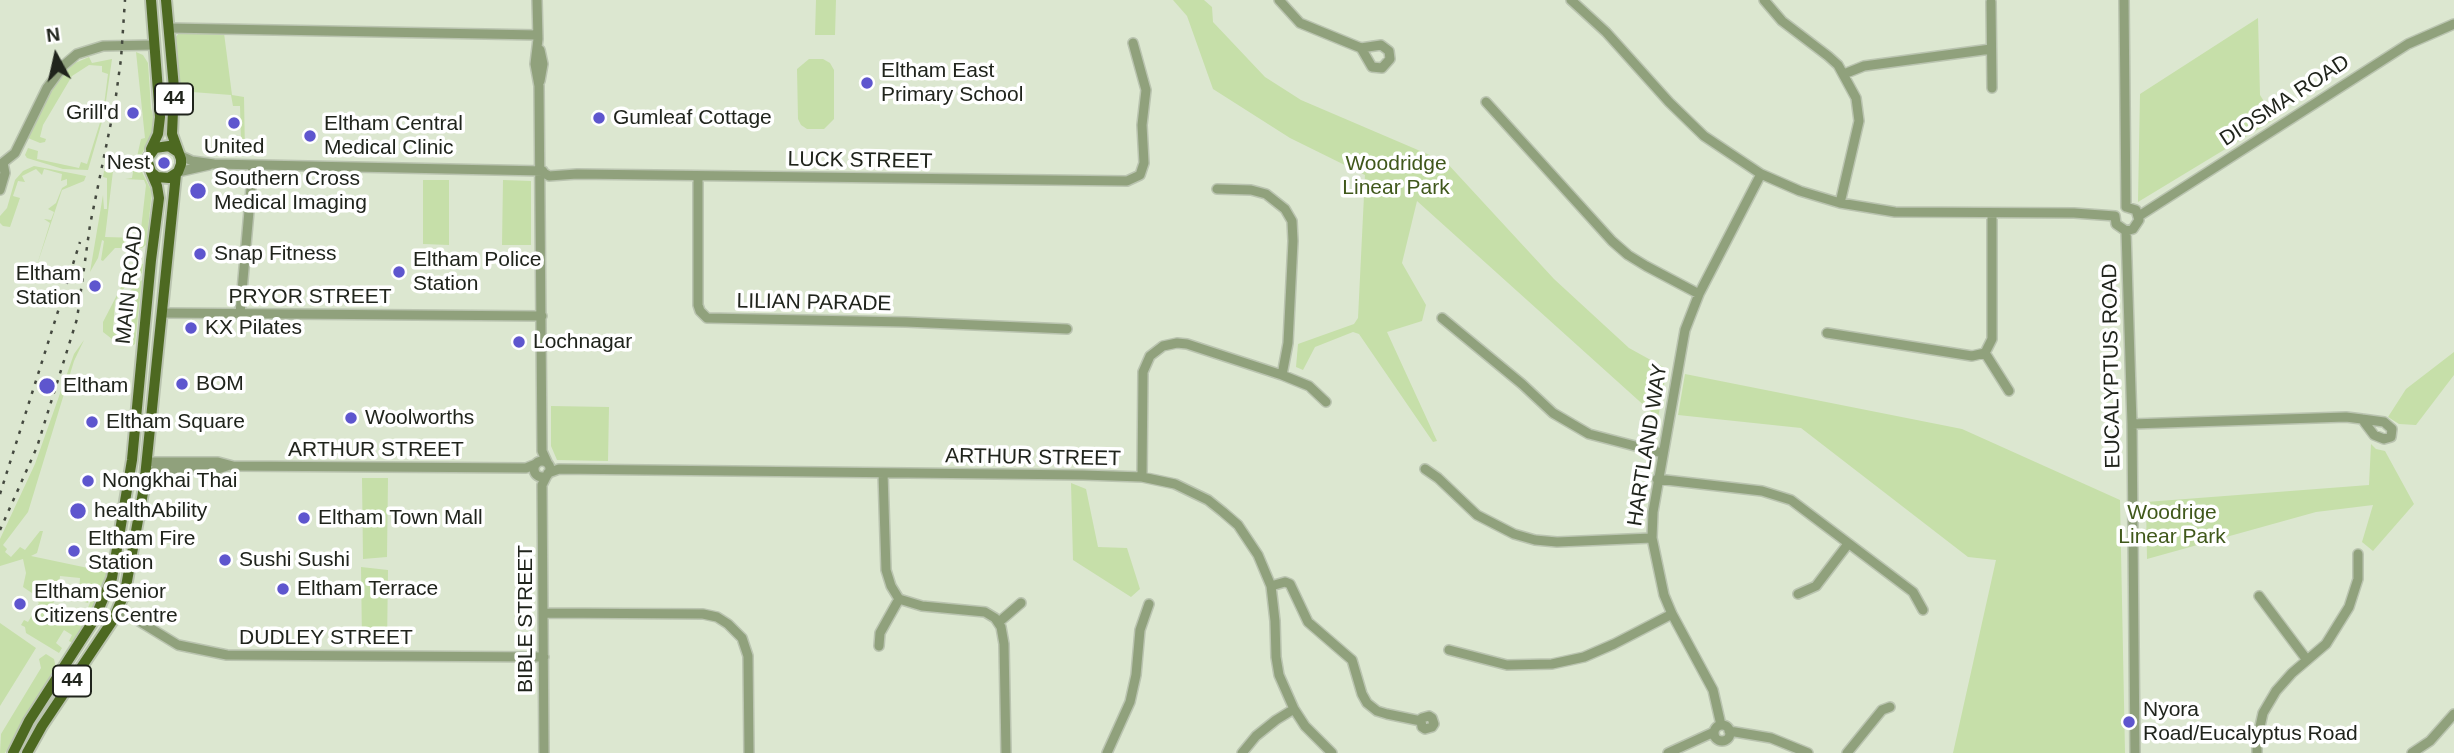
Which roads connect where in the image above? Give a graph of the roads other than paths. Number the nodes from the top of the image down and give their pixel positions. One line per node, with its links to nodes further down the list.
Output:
1 (151, 0): 11 (main road, 44)
2 (166, 0): 10 (main road, 44)
3 (537, 0): 12 (street, BIBLE STREET)
4 (1279, 0): 16 (street)
5 (1571, 0): 29 (street)
6 (1763, 0): 18 (street)
7 (2124, 0): 34 (street)
8 (1991, 2): 17 (street)
9 (2454, 24): 37 (street, DIOSMA ROAD)
10 (169, 28): 11 (main road); 12 (street); 14 (main road, 44)
11 (153, 29): 15 (main road, 44)
12 (538, 37): 26 (street, BIBLE STREET)
13 (1133, 43): 30 (street, LUCK STREET)
14 (170, 44): 15 (main road); 22 (main road, 44)
15 (154, 45): 21 (main road, 44); 23 (street)
16 (1361, 48)
17 (1992, 49): 18 (street); 19 (street)
18 (1844, 74): 33 (street)
19 (1992, 88)
20 (1486, 102): 41 (street)
21 (150, 153): 22 (main road, 44); 27 (main road, 44)
22 (178, 154): 24 (street, LUCK STREET); 28 (main road, 44)
23 (2, 164): 32 (street)
24 (214, 164): 25 (street, LUCK STREET); 28 (street, LUCK STREET)
25 (253, 165): 26 (street, LUCK STREET); 43 (street)
26 (541, 171): 30 (street, LUCK STREET); 44 (street, BIBLE STREET)
27 (151, 172): 28 (main road); 39 (main road, MAIN ROAD / 44)
28 (177, 173): 40 (main road, MAIN ROAD / 44)
29 (1761, 174): 33 (street); 41 (street, HARTLAND WAY)
30 (698, 176): 46 (street, LILIAN PARADE)
31 (1217, 189): 51 (street)
32 (0, 190)
33 (1840, 203): 35 (street)
34 (2126, 207): 36 (street); 37 (street)
35 (1992, 213): 36 (street); 49 (street)
36 (2115, 216): 38 (street)
37 (2139, 216): 38 (street)
38 (2126, 231): 55 (street, EUCALYPTUS ROAD)
39 (151, 260): 40 (main road); 50 (main road, MAIN ROAD / 44)
40 (165, 279): 42 (main road, MAIN ROAD / 44)
41 (1699, 294): 56 (street, HARTLAND WAY)
42 (162, 313): 43 (street, PRYOR STREET); 47 (main road, MAIN ROAD / 44)
43 (240, 314): 44 (street, PRYOR STREET)
44 (541, 316): 60 (street, BIBLE STREET)
45 (1442, 318): 56 (street)
46 (1067, 329)
47 (160, 331): 50 (main road); 57 (main road, MAIN ROAD / 44)
48 (1827, 333): 49 (street)
49 (1985, 353): 52 (street)
50 (143, 354): 59 (main road, MAIN ROAD / 44)
51 (1283, 375): 53 (street); 64 (street)
52 (2009, 391)
53 (1326, 402)
54 (2362, 419): 55 (street)
55 (2132, 424): 101 (street, EUCALYPTUS ROAD)
56 (1662, 453): 65 (street, HARTLAND WAY)
57 (147, 462): 58 (street, ARTHUR STREET); 59 (main road); 63 (main road, MAIN ROAD / 44)
58 (227, 466): 60 (street, ARTHUR STREET); 63 (street, ARTHUR STREET)
59 (131, 469): 73 (main road, MAIN ROAD / 44)
60 (544, 469): 62 (street, ARTHUR STREET); 78 (street, BIBLE STREET)
61 (1425, 469): 66 (street)
62 (883, 473): 64 (street, ARTHUR STREET); 72 (street)
63 (146, 475): 76 (main road, MAIN ROAD / 44)
64 (1142, 477): 69 (street, ARTHUR STREET)
65 (1657, 479): 66 (street, HARTLAND WAY); 67 (street)
66 (1652, 538): 79 (street, HARTLAND WAY)
67 (1848, 544): 70 (street); 77 (street)
68 (2358, 554): 84 (street)
69 (1270, 586): 86 (street, ARTHUR STREET); 88 (street)
70 (1798, 594)
71 (2259, 596): 84 (street)
72 (900, 599): 80 (street); 81 (street)
73 (104, 600): 76 (main road); 90 (main road, MAIN ROAD / 44)
74 (1021, 603): 80 (street)
75 (1149, 604): 95 (street)
76 (119, 610): 83 (street, DUDLEY STREET); 91 (main road, MAIN ROAD / 44)
77 (1923, 610)
78 (544, 613): 83 (street, BIBLE STREET); 93 (street)
79 (1671, 614): 82 (street); 89 (street, HARTLAND WAY)
80 (999, 622): 94 (street)
81 (879, 646)
82 (1449, 650)
83 (544, 657): 92 (street, BIBLE STREET)
84 (2307, 660): 102 (street)
85 (1890, 707): 100 (street)
86 (1294, 709): 96 (street); 97 (street, ARTHUR STREET)
87 (2454, 714): 103 (street)
88 (1420, 721)
89 (1722, 732): 98 (street); 99 (street)
90 (13, 753)
91 (27, 753)
92 (544, 753)
93 (749, 753)
94 (1006, 753)
95 (1107, 753)
96 (1242, 753)
97 (1332, 753)
98 (1668, 753)
99 (1808, 753)
100 (1847, 753)
101 (2135, 753)
102 (2257, 753)
103 (2412, 753)

